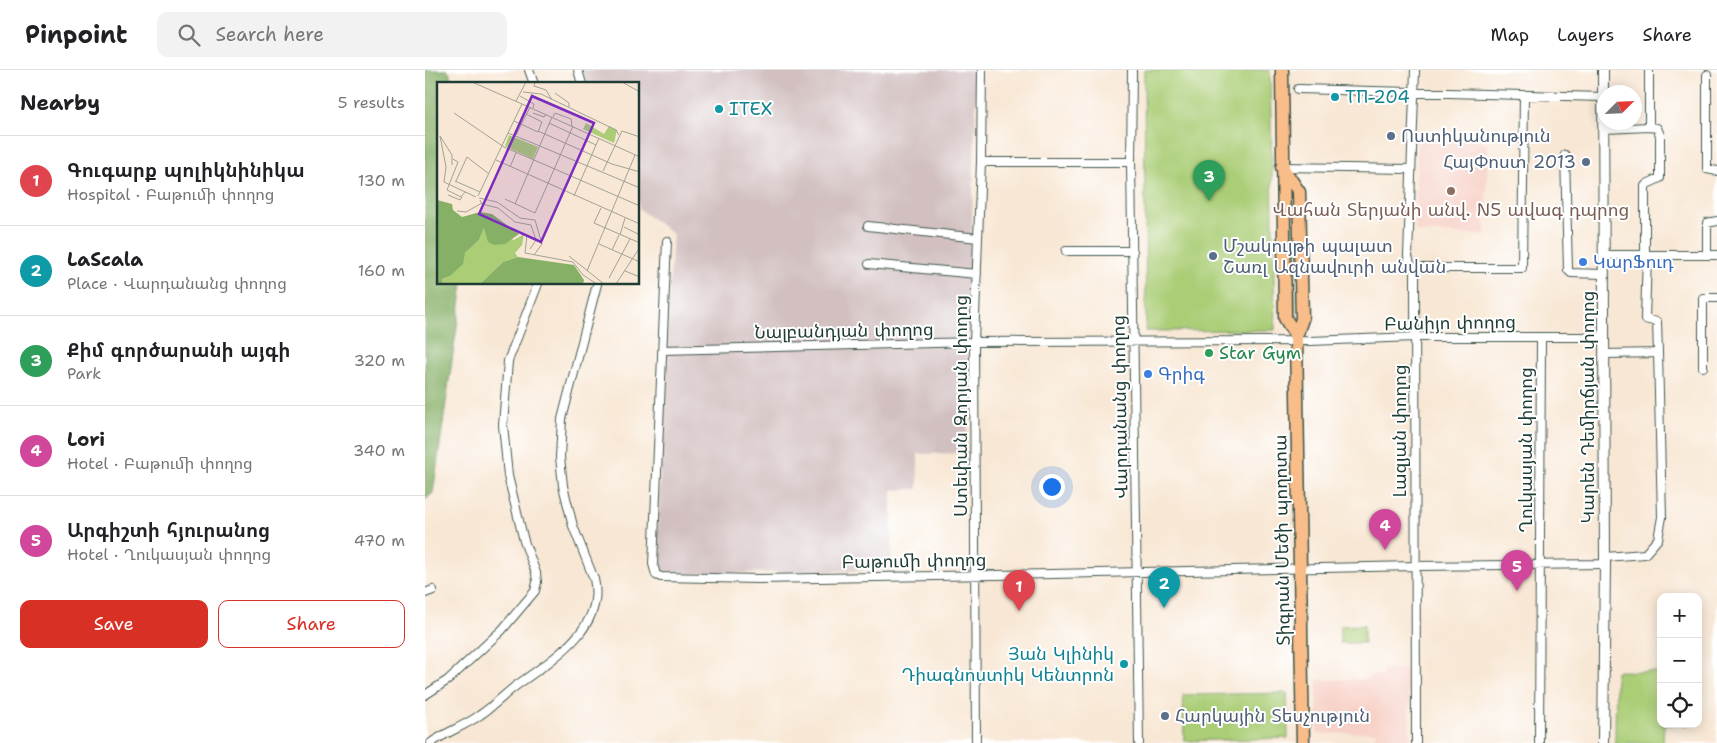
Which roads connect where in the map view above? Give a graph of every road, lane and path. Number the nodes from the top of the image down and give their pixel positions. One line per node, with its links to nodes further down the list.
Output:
1 (529, 70): 10 (street)
2 (578, 70): 11 (street)
3 (982, 70): 21 (street, Ստեփան Զորյան փողոց)
4 (1132, 70): 22 (street, Վարդանանց փողոց)
5 (1282, 70): 23 (main road)
6 (1415, 70): 14 (street, Լազյան փողոց)
7 (1603, 70): 12 (street, Կարեն Դեմիրճյան փողոց)
8 (1649, 70): 18 (street)
9 (1707, 75): 25 (street)
10 (533, 82)
11 (582, 82)
12 (1603, 85)
13 (1298, 89): 14 (street)
14 (1413, 92): 15 (street); 24 (street, Լազյան փողոց)
15 (1524, 95): 16 (street); 37 (street)
16 (1597, 96)
17 (1642, 127): 18 (street)
18 (1649, 127): 34 (street)
19 (1604, 130): 33 (street, Կարեն Դեմիրճյան փողոց)
20 (1565, 155): 39 (street)
21 (981, 162): 22 (street); 28 (street, Ստեփան Զորյան փողոց)
22 (1131, 162): 31 (street, Վարդանանց փողոց)
23 (1283, 167): 24 (street); 45 (main road, Տիգրան Մեծի պողոտա)
24 (1410, 169): 37 (street, Լազյան փողոց)
25 (1717, 171)
26 (1717, 221): 35 (street)
27 (868, 226): 28 (street)
28 (978, 238): 38 (street, Ստեփան Զորյան փողոց)
29 (667, 241): 49 (street)
30 (1066, 251): 31 (street)
31 (1133, 251): 48 (street, Վարդանանց փողոց)
32 (1717, 255): 35 (street)
33 (1604, 256): 34 (street); 39 (street, Կարեն Դեմիրճյան փողոց)
34 (1646, 256): 35 (street); 50 (street, Բաթումի փողոց)
35 (1707, 256)
36 (869, 264): 38 (street)
37 (1415, 268): 46 (street, Լազյան փողոց)
38 (977, 274): 47 (street, Ստեփան Զորյան փողոց)
39 (1604, 274): 44 (street, Կարեն Դեմիրճյան փողոց)
40 (538, 285): 59 (street)
41 (597, 285): 60 (street)
42 (1717, 298): 52 (street)
43 (1541, 337): 44 (street, Բանիյո փողոց); 46 (street, Բանիյո փողոց); 54 (street, Ղուկասյան փողոց)
44 (1605, 337): 51 (street, Կարեն Դեմիրճյան փողոց)
45 (1296, 338): 46 (street, Բանիյո փողոց); 48 (street, Նալբանդյան փողոց); 56 (main road, Տիգրան Մեծի պողոտա)
46 (1415, 338): 55 (street, Լազյան փողոց)
47 (974, 342): 48 (street, Նալբանդյան փողոց); 49 (street, Նալբանդյան փողոց); 58 (street, Ստեփան Զորյան փողոց)
48 (1134, 342): 57 (street, Վարդանանց փողոց)
49 (663, 350): 58 (street, Բաթումի փողոց)
50 (1658, 353): 51 (street); 53 (street, Բաթումի փողոց)
51 (1605, 354): 53 (street, Կարեն Դեմիրճյան փողոց)
52 (1703, 367)
53 (1605, 560): 54 (street, Բաթումի փողոց); 66 (street, Կարեն Դեմիրճյան փողոց)
54 (1540, 564): 55 (street, Բաթումի փողոց); 65 (street, Ղուկասյան փողոց)
55 (1415, 566): 56 (street, Բաթումի փողոց); 64 (street, Լազյան փողոց)
56 (1300, 569): 57 (street, Բաթումի փողոց); 63 (main road, Տիգրան Մեծի պողոտա)
57 (1138, 572): 58 (street, Բաթումի փողոց); 62 (street, Վարդանանց փողոց)
58 (975, 575): 61 (street, Ստեփան Զորյան փողոց)
59 (425, 695)
60 (431, 743)
61 (976, 743)
62 (1139, 743)
63 (1303, 743)
64 (1416, 743)
65 (1539, 743)
66 (1603, 743)

